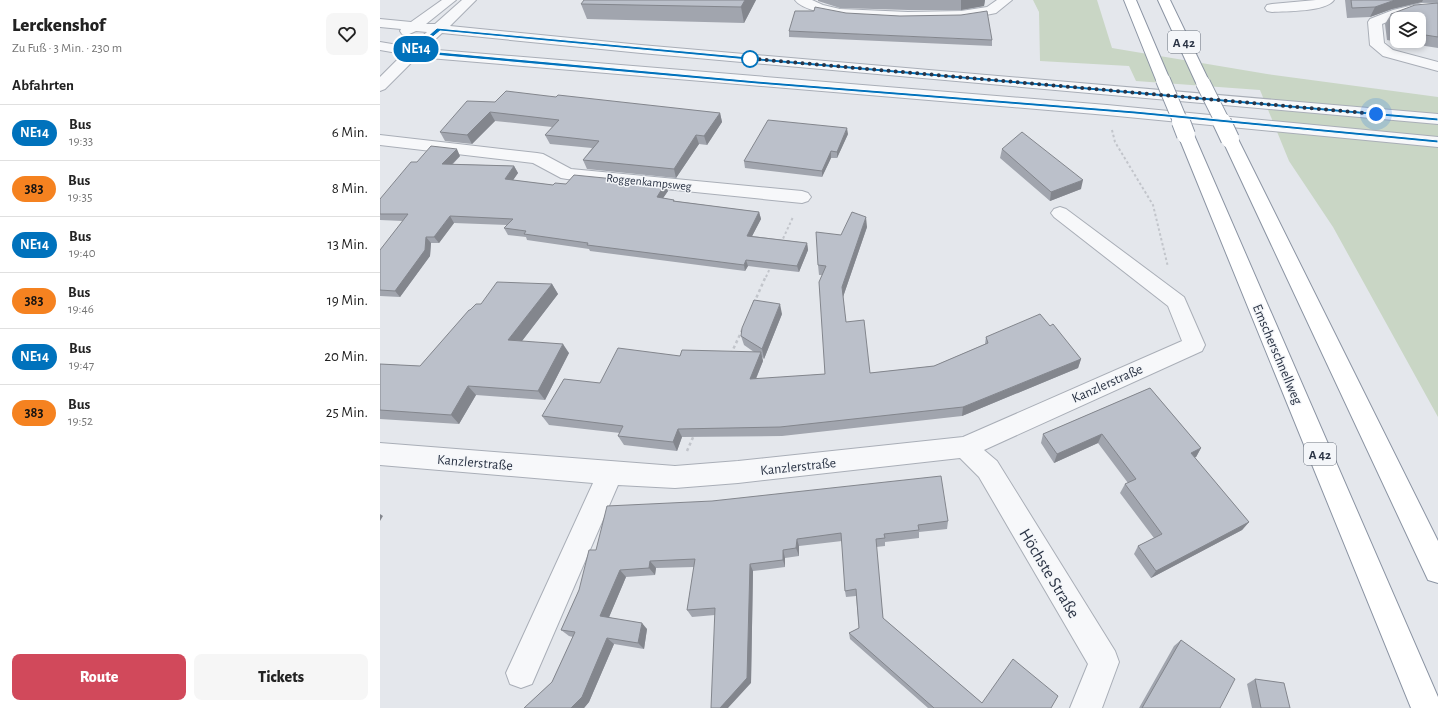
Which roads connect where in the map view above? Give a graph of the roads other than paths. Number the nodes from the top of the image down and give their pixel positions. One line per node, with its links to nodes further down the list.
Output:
1 (450, 0): 11 (street)
2 (470, 0): 12 (street)
3 (801, 0): 4 (street)
4 (1006, 0)
5 (1130, 0): 29 (highway, Emscherschnellweg / A 42, bridge)
6 (1164, 0): 26 (highway, A 42, bridge)
7 (1328, 0): 9 (street)
8 (1438, 7): 16 (street)
9 (1272, 8)
10 (380, 23): 11 (street)
11 (412, 26): 12 (street); 13 (street)
12 (438, 29): 14 (street); 18 (street)
13 (385, 46): 14 (street); 15 (street)
14 (413, 52): 17 (street); 20 (street)
15 (380, 57)
16 (1438, 67)
17 (380, 86)
18 (1438, 119)
19 (380, 140): 21 (street, Roggenkampsweg)
20 (1438, 142)
21 (802, 197)
22 (1060, 213): 23 (street, Kanzlerstraße)
23 (965, 447): 25 (street, Kanzlerstraße); 28 (street, Höchste Straße)
24 (380, 454): 25 (street, Kanzlerstraße)
25 (610, 473): 27 (street)
26 (1438, 570)
27 (521, 673)
28 (1086, 708)
29 (1427, 708)

